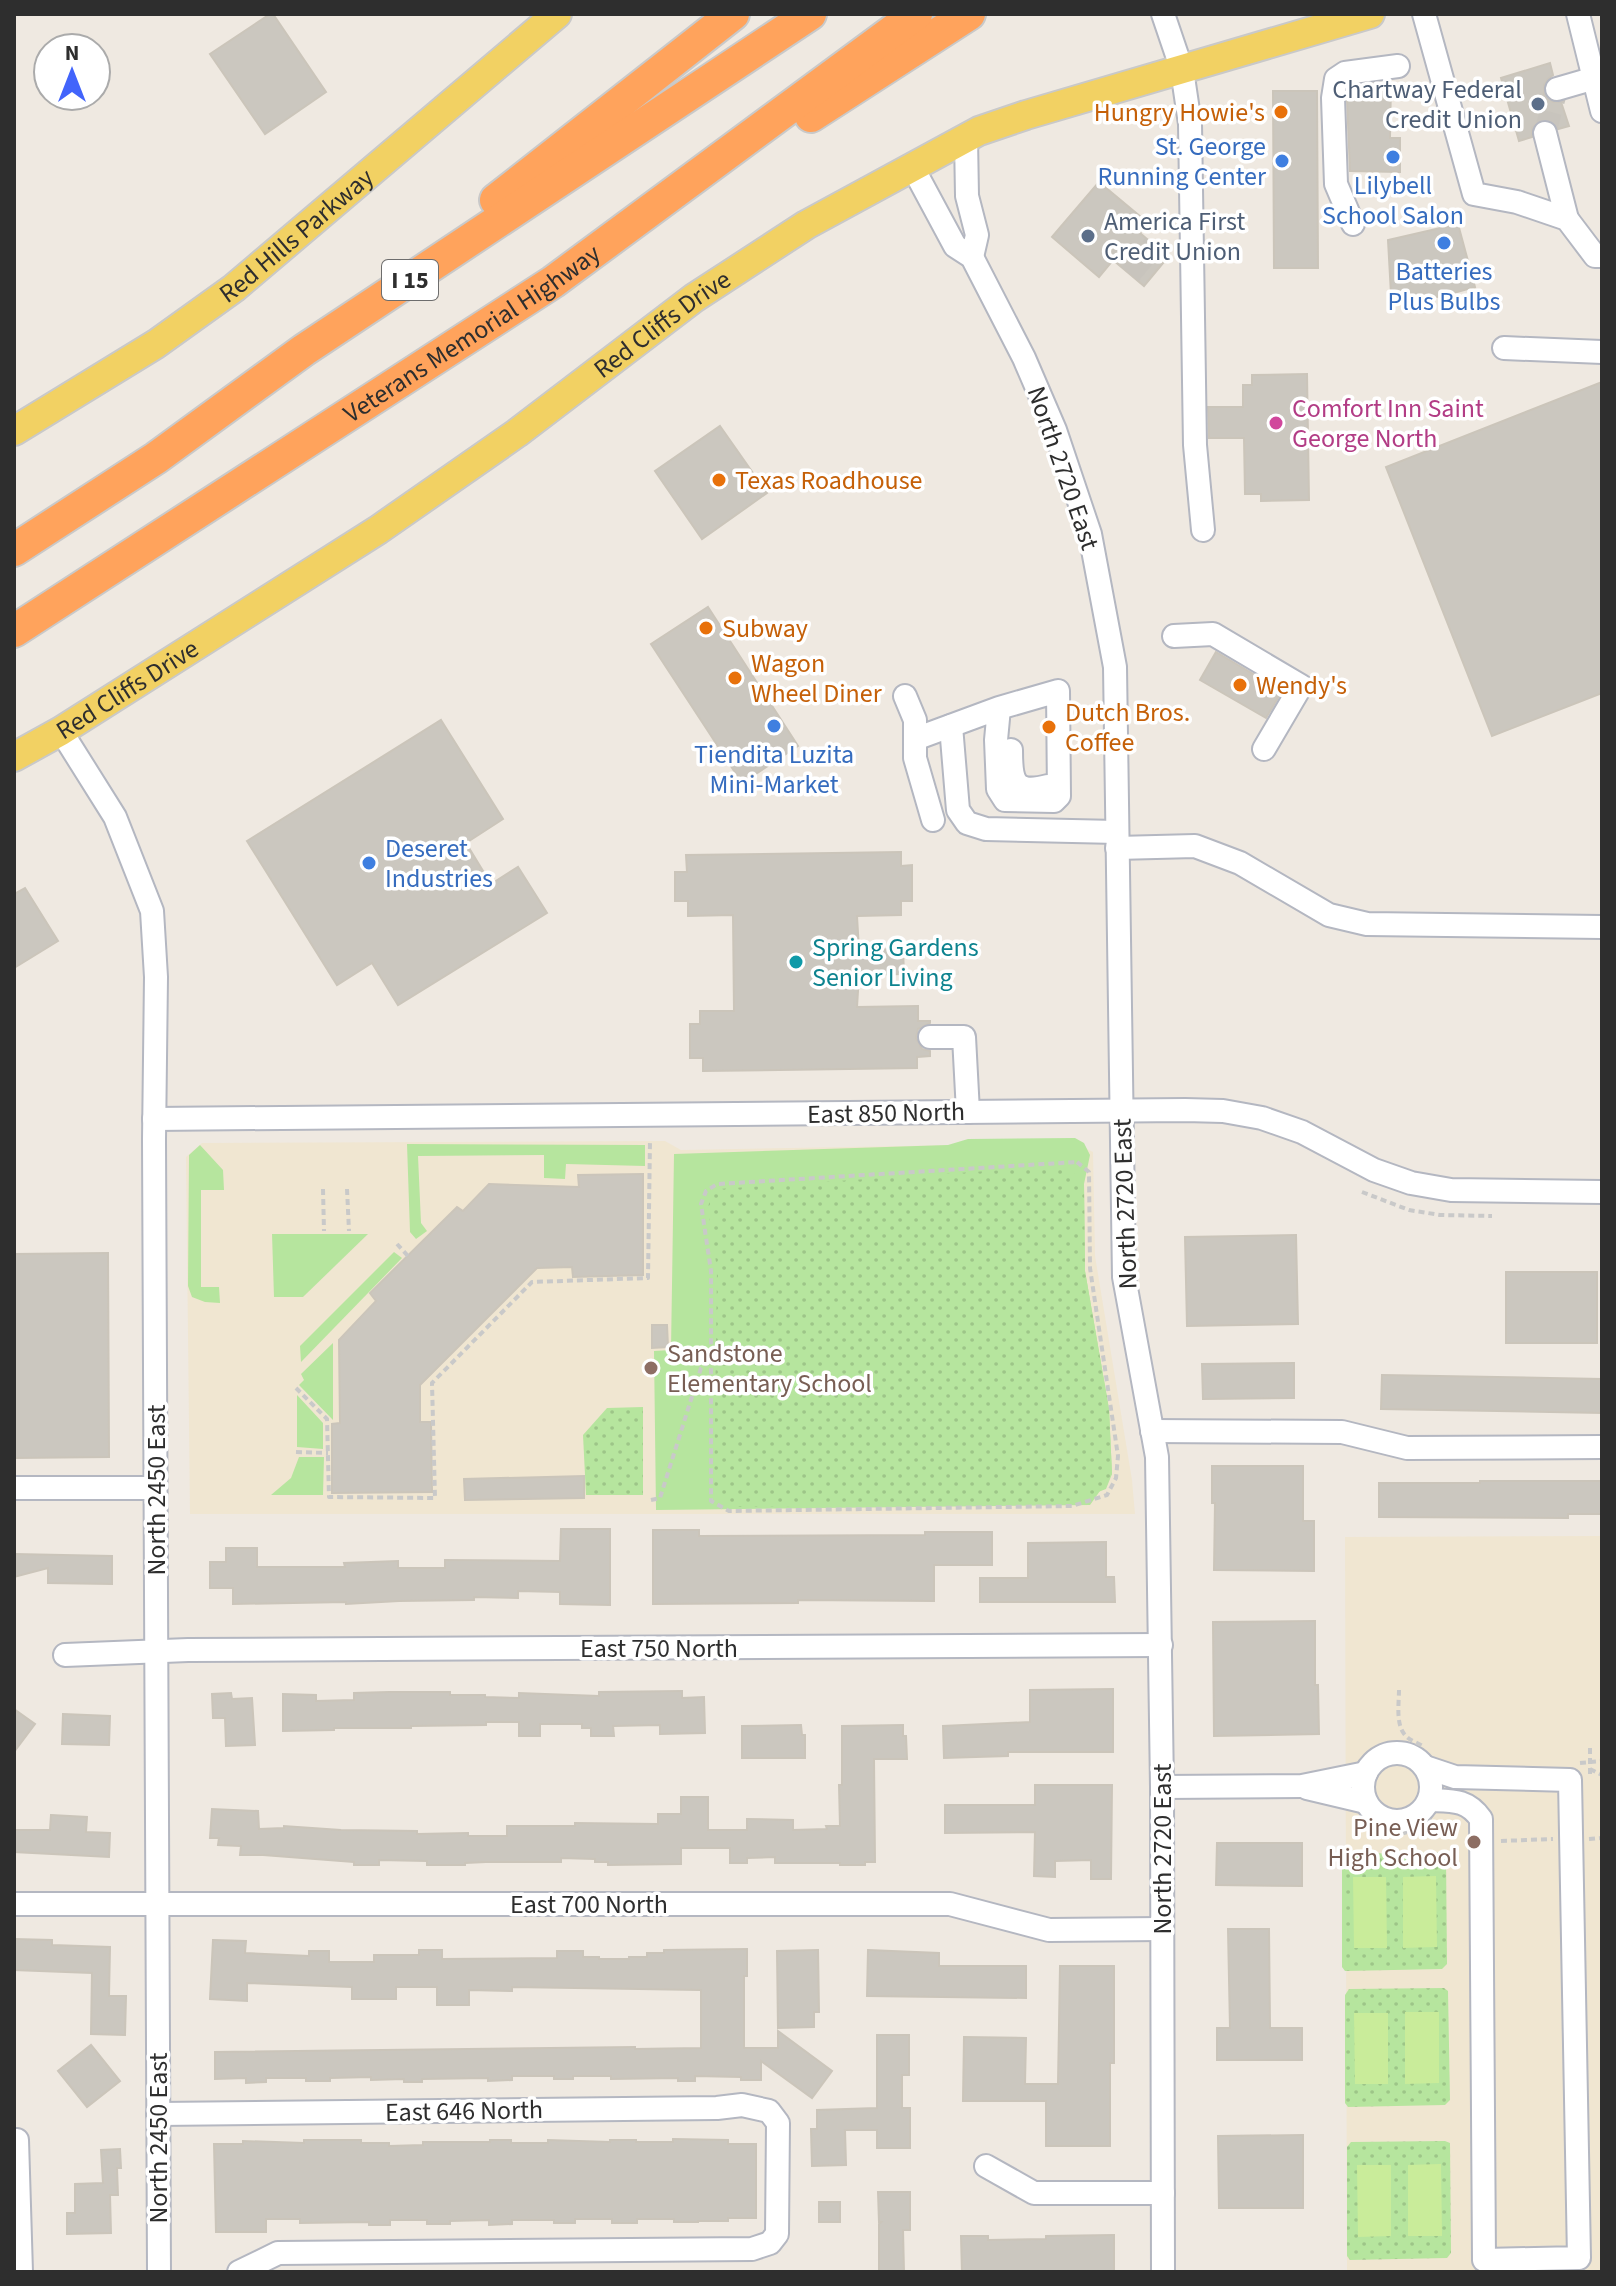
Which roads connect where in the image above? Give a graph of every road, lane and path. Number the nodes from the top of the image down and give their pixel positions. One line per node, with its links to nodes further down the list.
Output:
1 (557, 14): 26 (main road, Red Hills Parkway)
2 (733, 14): 24 (highway)
3 (810, 14): 24 (highway, I 15)
4 (916, 14): 22 (highway, Veterans Memorial Highway)
5 (969, 14): 22 (highway)
6 (1163, 14): 11 (street)
7 (1370, 14): 11 (main road, Red Cliffs Drive)
8 (1424, 14): 18 (street)
9 (1578, 14): 12 (street)
10 (1398, 66): 19 (street)
11 (1182, 70): 16 (main road, Red Cliffs Drive); 27 (street)
12 (1595, 78): 13 (street); 14 (street)
13 (1557, 89)
14 (1602, 111)
15 (1545, 133): 18 (street)
16 (966, 138): 17 (main road, Red Cliffs Drive); 21 (street, North 2720 East)
17 (912, 166): 21 (street, North 2720 East); 34 (main road, Red Cliffs Drive)
18 (1567, 219): 20 (street)
19 (1353, 224)
20 (1602, 256)
21 (972, 257): 39 (street, North 2720 East)
22 (553, 282): 29 (highway, Veterans Memorial Highway)
23 (1504, 348): 25 (street)
24 (304, 350): 28 (highway, I 15)
25 (1602, 352)
26 (14, 431)
27 (1203, 530)
28 (14, 550)
29 (14, 631)
30 (1174, 636): 36 (street)
31 (905, 696): 35 (street)
32 (998, 717): 32 (street); 33 (street)
33 (951, 726): 35 (street); 39 (street)
34 (61, 731): 37 (main road, Red Cliffs Drive); 44 (street, North 2450 East)
35 (915, 739): 38 (street)
36 (1264, 749)
37 (14, 757)
38 (933, 820)
39 (1117, 840): 40 (street); 42 (street, North 2720 East)
40 (1602, 927)
41 (930, 1037): 43 (street)
42 (1122, 1111): 43 (street, East 850 North); 49 (street, East 850 North); 57 (street, North 2720 East)
43 (968, 1112): 44 (street, East 850 North)
44 (154, 1119): 62 (street, North 2450 East)
45 (650, 1141): 60 (path)
46 (323, 1189): 51 (path)
47 (347, 1189): 52 (path)
48 (1362, 1192): 50 (path)
49 (1602, 1192)
50 (1492, 1216)
51 (324, 1231)
52 (349, 1231)
53 (397, 1244): 54 (path)
54 (408, 1256)
55 (711, 1360): 55 (path); 63 (path)
56 (296, 1388): 60 (path)
57 (1152, 1431): 58 (street); 64 (street, North 2720 East)
58 (1602, 1447)
59 (296, 1452): 60 (path)
60 (328, 1453)
61 (14, 1488): 62 (street)
62 (155, 1488): 65 (street, North 2450 East)
63 (651, 1500)
64 (1161, 1645): 65 (street, East 750 North); 75 (street, North 2720 East)
65 (157, 1651): 66 (street, East 750 North); 82 (street, North 2450 East)
66 (65, 1655)
67 (1399, 1690): 68 (path)
68 (1429, 1760): 72 (street); 76 (street); 79 (street)
69 (1602, 1761): 70 (path)
70 (1571, 1763)
71 (1590, 1769): 73 (path)
72 (1366, 1773): 74 (street); 77 (street)
73 (1602, 1775)
74 (1302, 1786): 75 (street); 77 (street)
75 (1162, 1787): 83 (street, North 2720 East)
76 (1432, 1809): 77 (street); 77 (path); 80 (street)
77 (1362, 1810)
78 (1602, 1838): 79 (path)
79 (1571, 1839): 80 (path); 80 (street)
80 (1481, 1841)
81 (14, 1904): 82 (street, East 700 North)
82 (157, 1904): 83 (street, East 700 North); 84 (street, North 2450 East)
83 (1162, 1929): 87 (street, North 2720 East)
84 (158, 2114): 89 (street, North 2450 East); 90 (street, East 646 North)
85 (17, 2140): 88 (street)
86 (986, 2166): 87 (street)
87 (1163, 2193): 91 (street, North 2720 East)
88 (21, 2272)
89 (159, 2272)
90 (239, 2272)
91 (1163, 2272)

